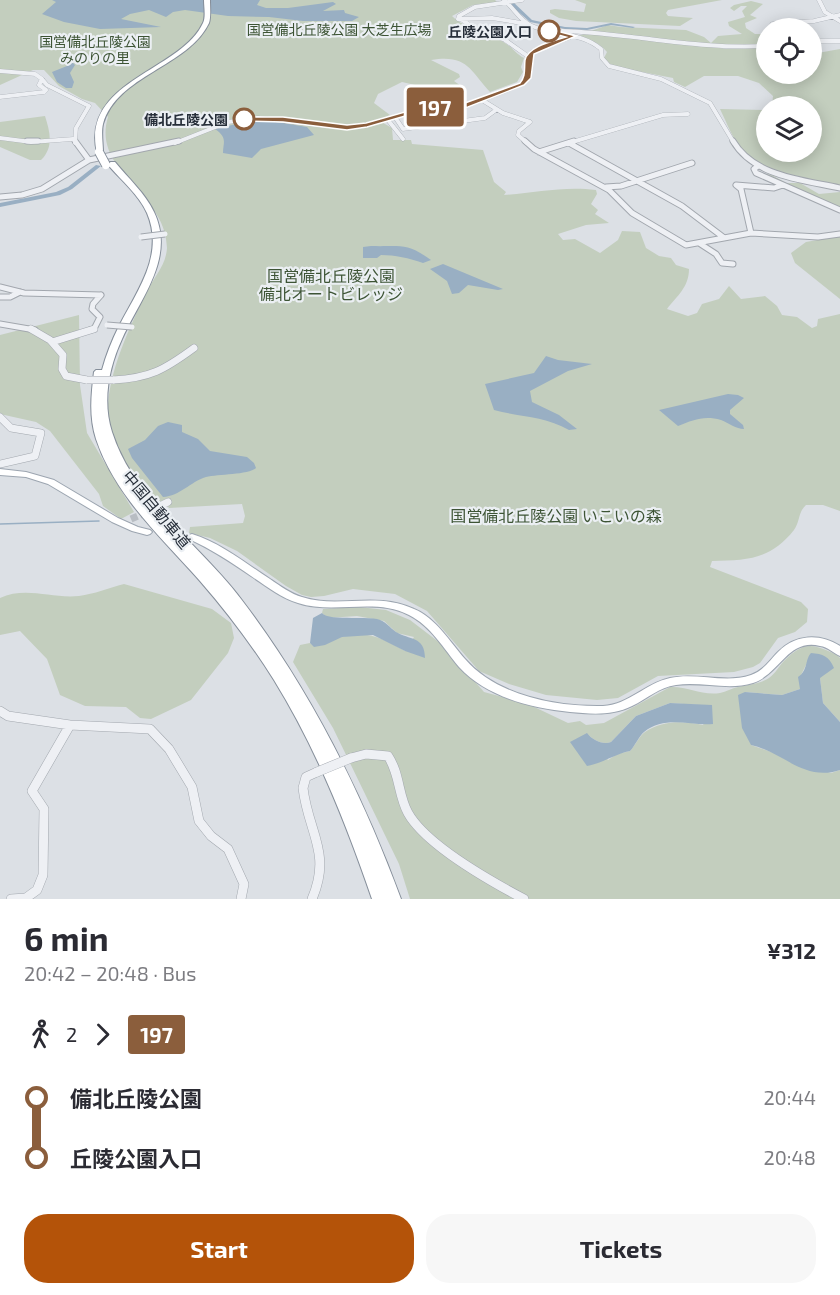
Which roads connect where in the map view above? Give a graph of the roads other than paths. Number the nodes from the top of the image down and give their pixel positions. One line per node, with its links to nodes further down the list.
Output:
1 (209, 0): 32 (highway, 中国自動車道, bridge)
2 (522, 0): 4 (street)
3 (819, 0): 6 (street)
4 (506, 1): 7 (street); 10 (street)
5 (840, 15): 6 (street)
6 (834, 18): 8 (street); 9 (street)
7 (461, 19): 10 (street); 16 (street)
8 (822, 19)
9 (840, 21)
10 (527, 24): 11 (street)
11 (557, 33): 12 (street); 15 (street)
12 (573, 36): 16 (street); 33 (street)
13 (822, 41): 14 (street)
14 (840, 41)
15 (756, 46)
16 (529, 57): 20 (street)
17 (0, 71): 18 (street)
18 (42, 79): 19 (street); 26 (street)
19 (0, 97)
20 (482, 100): 21 (street); 23 (street)
21 (496, 110): 23 (street); 29 (street)
22 (688, 114): 28 (street)
23 (394, 117): 24 (street)
24 (388, 120): 27 (street); 30 (street)
25 (0, 138): 26 (street)
26 (73, 139): 30 (street)
27 (403, 139)
28 (569, 143): 29 (street); 34 (street)
29 (539, 152): 35 (street)
30 (89, 160): 38 (street)
31 (692, 163): 34 (street)
32 (109, 165): 70 (highway, 中国自動車道); 71 (highway, 中国自動車道)
33 (758, 166): 36 (street); 37 (street)
34 (637, 181): 35 (street); 44 (street)
35 (598, 184): 45 (street)
36 (783, 185): 39 (street); 40 (street)
37 (840, 188)
38 (0, 197)
39 (840, 212)
40 (751, 233): 42 (street); 44 (street)
41 (165, 234): 43 (street, bridge)
42 (840, 234)
43 (141, 237)
44 (723, 237): 45 (street)
45 (699, 243): 46 (street)
46 (733, 264)
47 (0, 287): 48 (street)
48 (20, 292): 49 (street); 50 (street)
49 (0, 297)
50 (98, 322): 52 (street, bridge); 53 (street)
51 (0, 324): 53 (street)
52 (132, 327)
53 (52, 342): 54 (street, bridge)
54 (194, 348)
55 (0, 417): 56 (street)
56 (0, 464)
57 (0, 472): 61 (main road)
58 (168, 502): 59 (street)
59 (160, 506)
60 (131, 519): 61 (street)
61 (121, 525): 62 (main road)
62 (147, 532)
63 (192, 537): 64 (main road)
64 (840, 652)
65 (0, 711): 66 (street)
66 (70, 725): 67 (street); 68 (street)
67 (11, 899)
68 (241, 899)
69 (312, 899): 72 (street, bridge)
70 (380, 899)
71 (393, 899)
72 (524, 899)

